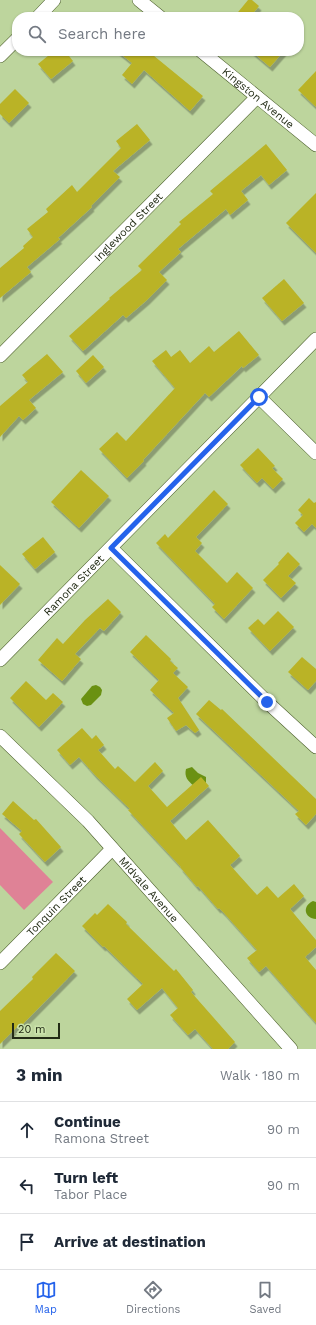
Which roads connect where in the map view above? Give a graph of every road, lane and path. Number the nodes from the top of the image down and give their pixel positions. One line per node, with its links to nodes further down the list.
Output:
1 (54, 0): 3 (street)
2 (139, 0): 4 (street)
3 (43, 12)
4 (154, 12)
5 (12, 44): 6 (street)
6 (0, 56)
7 (207, 56): 8 (street, Kingston Avenue)
8 (257, 97): 9 (street, Kingston Avenue); 11 (street, Inglewood Street)
9 (316, 145)
10 (316, 339): 12 (street, Ramona Street)
11 (0, 356)
12 (259, 397): 13 (street); 14 (street, Ramona Street)
13 (316, 453)
14 (111, 548): 15 (street, Ramona Street); 17 (street)
15 (0, 660)
16 (0, 736): 18 (street, Midvale Avenue)
17 (316, 747)
18 (112, 849): 19 (street, Tonquin Street); 20 (street, Midvale Avenue)
19 (0, 963)
20 (291, 1049)

